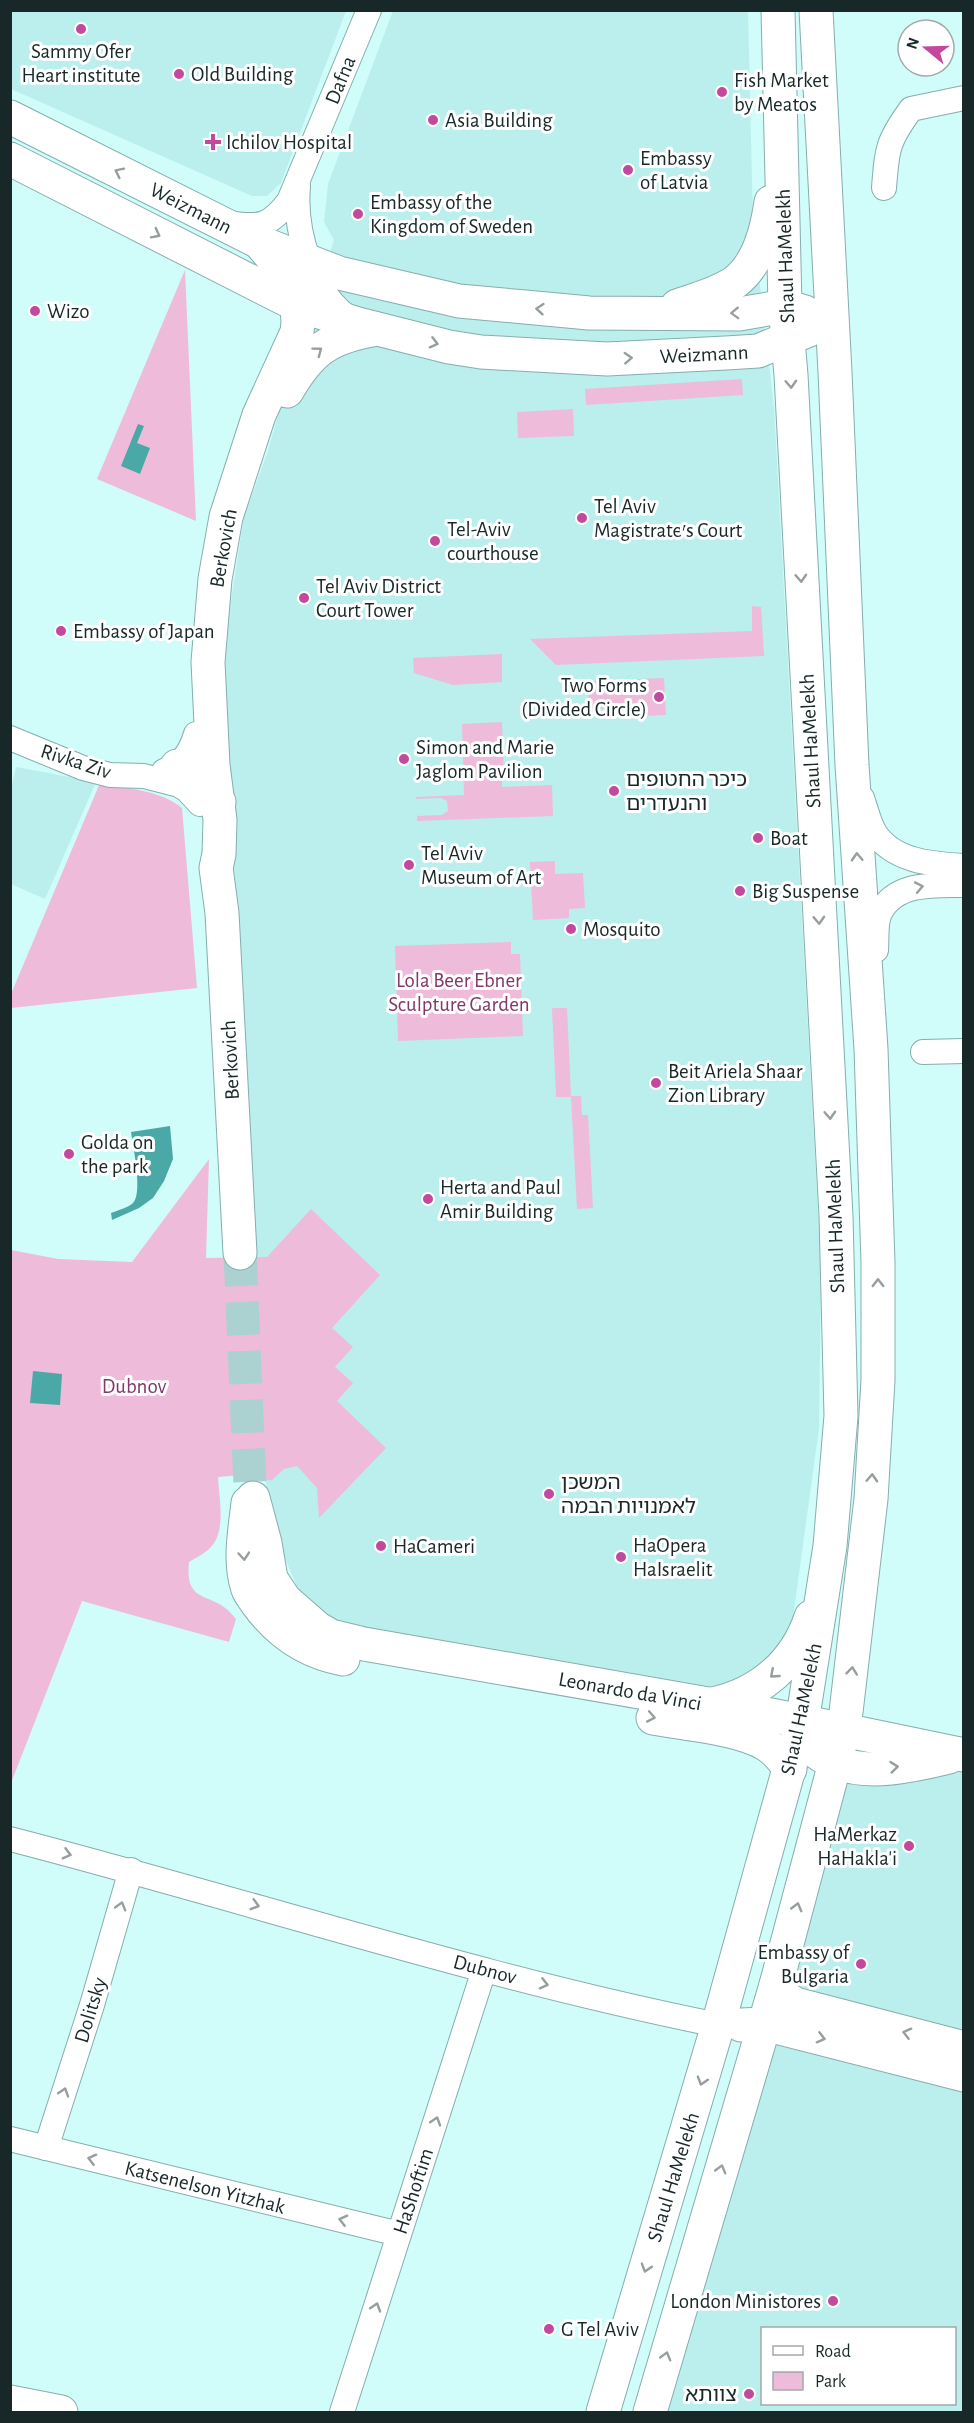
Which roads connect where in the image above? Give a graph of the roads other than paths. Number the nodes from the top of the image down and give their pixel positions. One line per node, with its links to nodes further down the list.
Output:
1 (369, 10): 8 (street, Dafna)
2 (778, 10): 6 (street, Shaul HaMelekh)
3 (816, 10): 15 (street, Shaul HaMelekh)
4 (963, 98): 9 (street)
5 (10, 117): 10 (street, Weizmann, one-way to 5)
6 (781, 126): 13 (street, Shaul HaMelekh); 14 (street)
7 (10, 159): 12 (street, Weizmann, one-way to 12)
8 (298, 183): 10 (street, Dafna); 12 (street, Dafna)
9 (884, 188)
10 (220, 222): 11 (street, Weizmann)
11 (259, 242): 12 (street, Weizmann); 12 (street, Berkovich)
12 (310, 285): 14 (street, Weizmann, one-way to 12); 16 (street, Weizmann); 18 (street, Berkovich); 22 (street, Berkovich)
13 (785, 306): 14 (street, Weizmann, one-way to 14); 15 (street, Weizmann); 17 (street, Shaul HaMelekh)
14 (657, 312)
15 (832, 320): 17 (street, Weizmann); 20 (street, Shaul HaMelekh)
16 (367, 326): 17 (street, Weizmann, one-way to 17); 18 (street, one-way to 16)
17 (789, 338): 30 (street, Shaul HaMelekh, one-way to 30)
18 (228, 511): 22 (street, Berkovich)
19 (10, 738): 21 (street, Rivka Ziv)
20 (852, 765): 23 (street); 25 (street, Shaul HaMelekh, one-way to 20)
21 (144, 776): 22 (street, Rivka Ziv); 22 (street, Rivka Ziv)
22 (199, 788): 28 (street, Berkovich)
23 (963, 866)
24 (963, 885): 25 (street, one-way to 24)
25 (871, 1048): 34 (street, Shaul HaMelekh, one-way to 25)
26 (963, 1051): 27 (street)
27 (923, 1052)
28 (240, 1253)
29 (251, 1498): 31 (street)
30 (830, 1546): 32 (street, one-way to 32); 33 (street, Shaul HaMelekh)
31 (294, 1627): 32 (street, Leonardo da Vinci); 37 (street, Leonardo da Vinci, one-way to 37)
32 (709, 1705): 33 (street, Leonardo da Vinci)
33 (802, 1722): 34 (street, Leonardo da Vinci); 36 (street); 37 (street, Shaul HaMelekh)
34 (844, 1730): 35 (street, Leonardo da Vinci); 36 (street, Shaul HaMelekh)
35 (962, 1755): 36 (street, one-way to 35)
36 (836, 1762): 41 (street, Shaul HaMelekh, one-way to 36)
37 (790, 1769): 43 (street, Shaul HaMelekh)
38 (10, 1839): 39 (street, Dubnov, one-way to 39)
39 (131, 1870): 40 (street, Dubnov, one-way to 40); 47 (street, Dolitsky, one-way to 39)
40 (484, 1970): 43 (street, Dubnov, one-way to 43); 48 (street, HaShoftim, one-way to 40)
41 (776, 1985): 42 (street, Shaul HaMelekh); 44 (street, one-way to 41)
42 (764, 2024): 43 (street, Dubnov); 45 (street, Dubnov, one-way to 45); 53 (street, Shaul HaMelekh, one-way to 42)
43 (718, 2025): 52 (street, Shaul HaMelekh, one-way to 52)
44 (963, 2048)
45 (963, 2075)
46 (10, 2139): 47 (street, Katsenelson Yitzhak)
47 (46, 2148): 48 (street, Katsenelson Yitzhak, one-way to 47)
48 (399, 2234): 51 (street, HaShoftim, one-way to 48)
49 (10, 2402): 50 (street)
50 (61, 2412)
51 (342, 2412)
52 (603, 2412)
53 (650, 2412)

